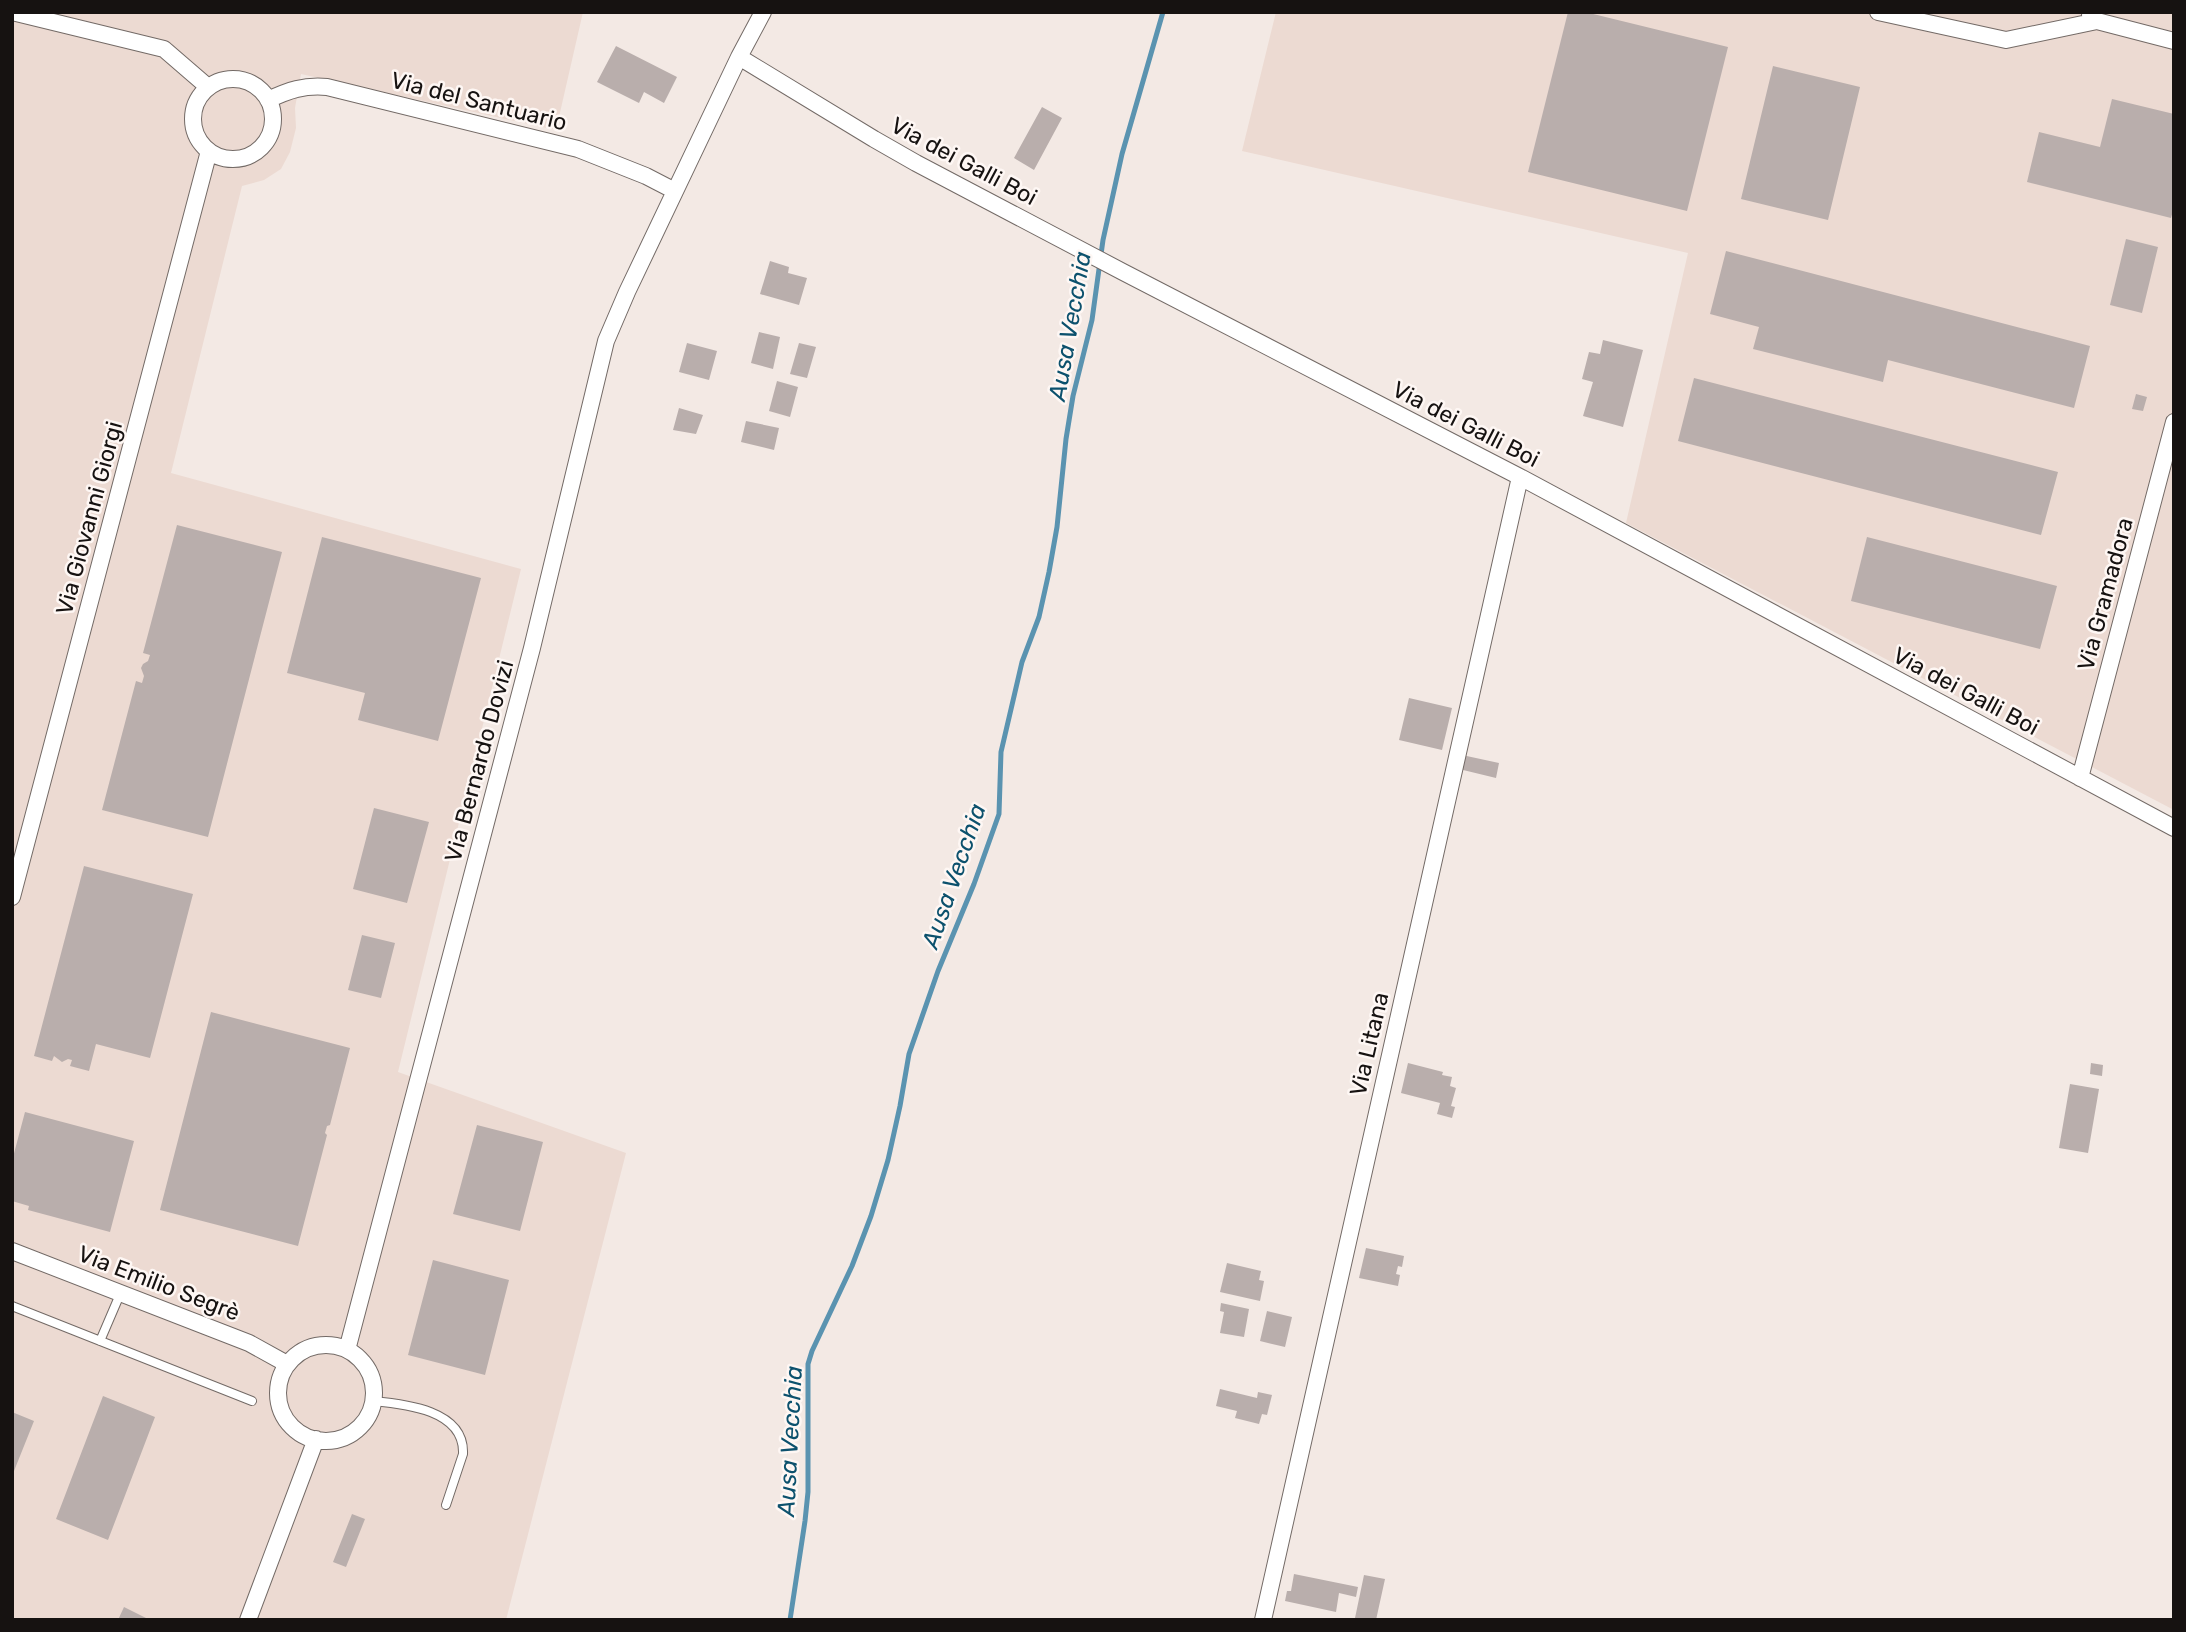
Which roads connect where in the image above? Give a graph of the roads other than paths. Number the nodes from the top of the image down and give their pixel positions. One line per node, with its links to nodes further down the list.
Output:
1 (12, 12): 7 (street)
2 (763, 12): 6 (street, Via Bernardo Dovizi)
3 (1878, 12): 4 (street)
4 (2092, 17): 5 (street)
5 (2174, 41)
6 (739, 57): 10 (street, Via Bernardo Dovizi); 12 (street, Via dei Galli Boi)
7 (208, 88): 8 (street); 9 (street)
8 (268, 100): 9 (street); 10 (street, Via del Santuario)
9 (209, 151): 15 (street, Via Giovanni Giorgi)
10 (675, 191): 20 (street, Via Bernardo Dovizi)
11 (2174, 422): 13 (street, Via Gramadora)
12 (1520, 477): 13 (street, Via dei Galli Boi); 27 (street, Via Litana)
13 (2080, 778): 14 (street, Via dei Galli Boi)
14 (2174, 828)
15 (12, 897)
16 (12, 1251): 17 (street, Via Emilio Segrè)
17 (121, 1292): 19 (lane); 21 (street, Via Emilio Segrè)
18 (12, 1306): 19 (lane)
19 (100, 1341): 22 (lane)
20 (347, 1350): 21 (street); 23 (street)
21 (287, 1364): 24 (street)
22 (252, 1401)
23 (373, 1401): 24 (street); 25 (lane)
24 (316, 1439): 26 (street)
25 (446, 1505)
26 (248, 1620)
27 (1264, 1620)

